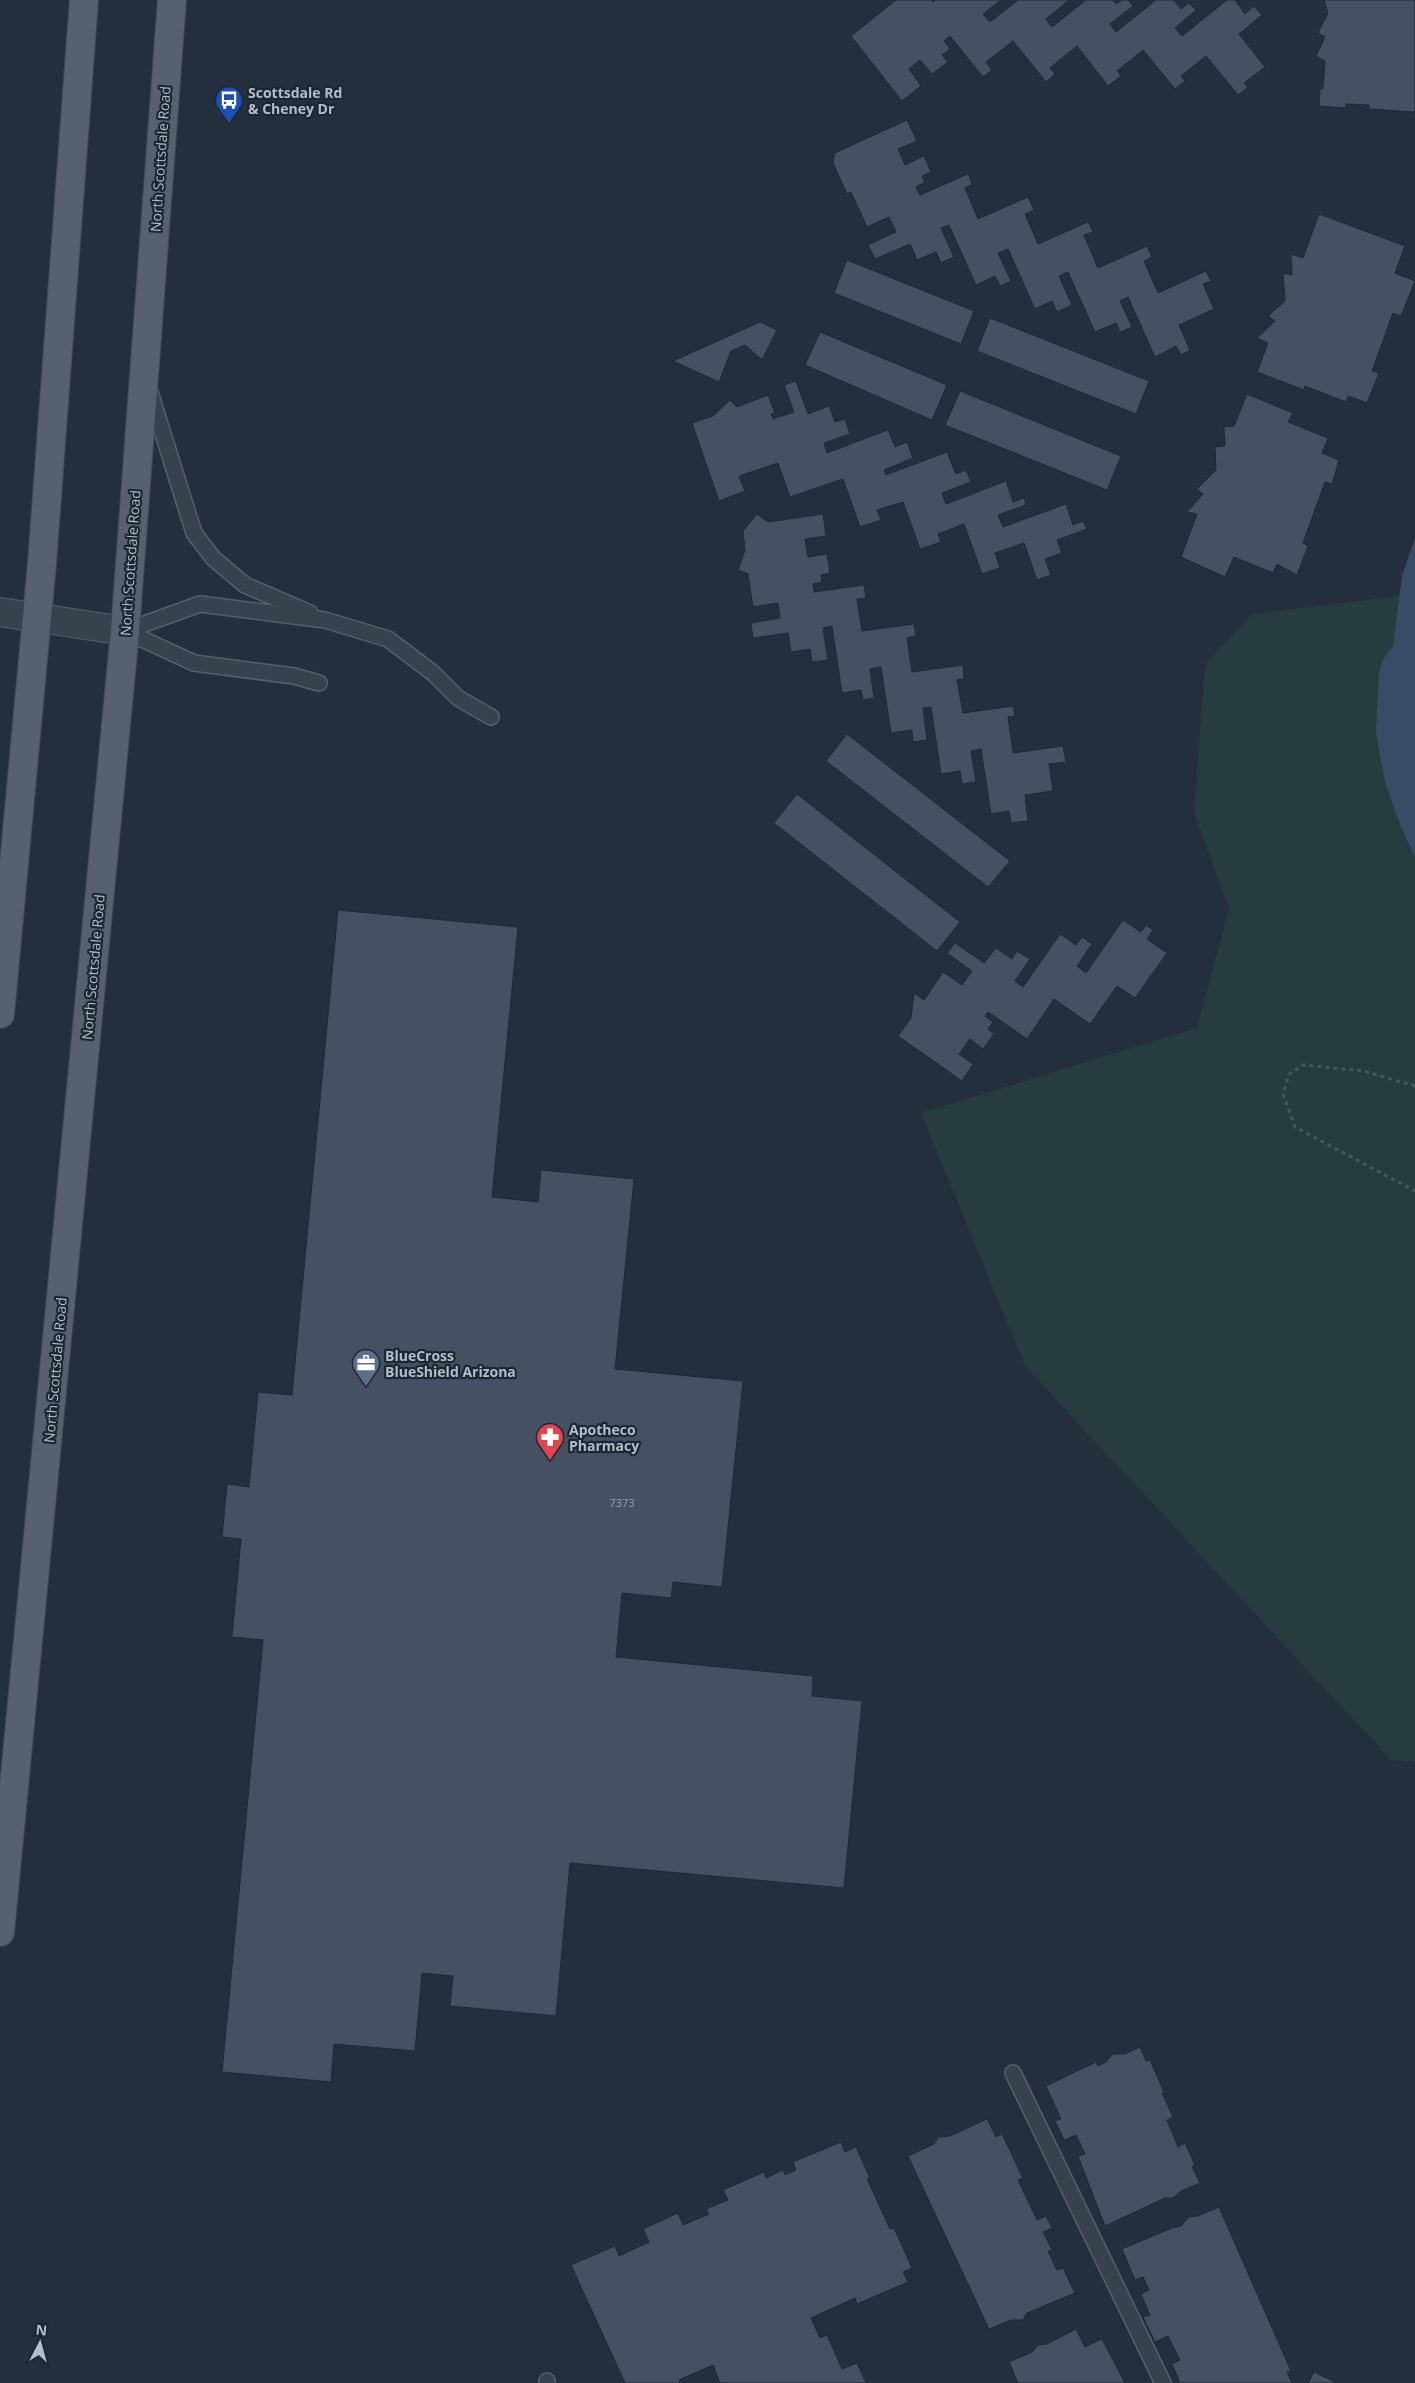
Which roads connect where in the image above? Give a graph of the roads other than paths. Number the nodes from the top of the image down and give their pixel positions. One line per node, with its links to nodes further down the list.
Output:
1 (84, 0): 5 (main road)
2 (172, 0): 3 (main road, North Scottsdale Road)
3 (144, 373): 6 (lane); 7 (main road, North Scottsdale Road)
4 (0, 612): 5 (street)
5 (37, 618): 7 (street); 10 (main road)
6 (325, 620): 7 (lane); 9 (lane)
7 (125, 631): 8 (lane); 11 (main road, North Scottsdale Road)
8 (319, 683)
9 (491, 716)
10 (0, 1014)
11 (0, 1932)
12 (1013, 2073): 13 (lane)
13 (1163, 2383)

